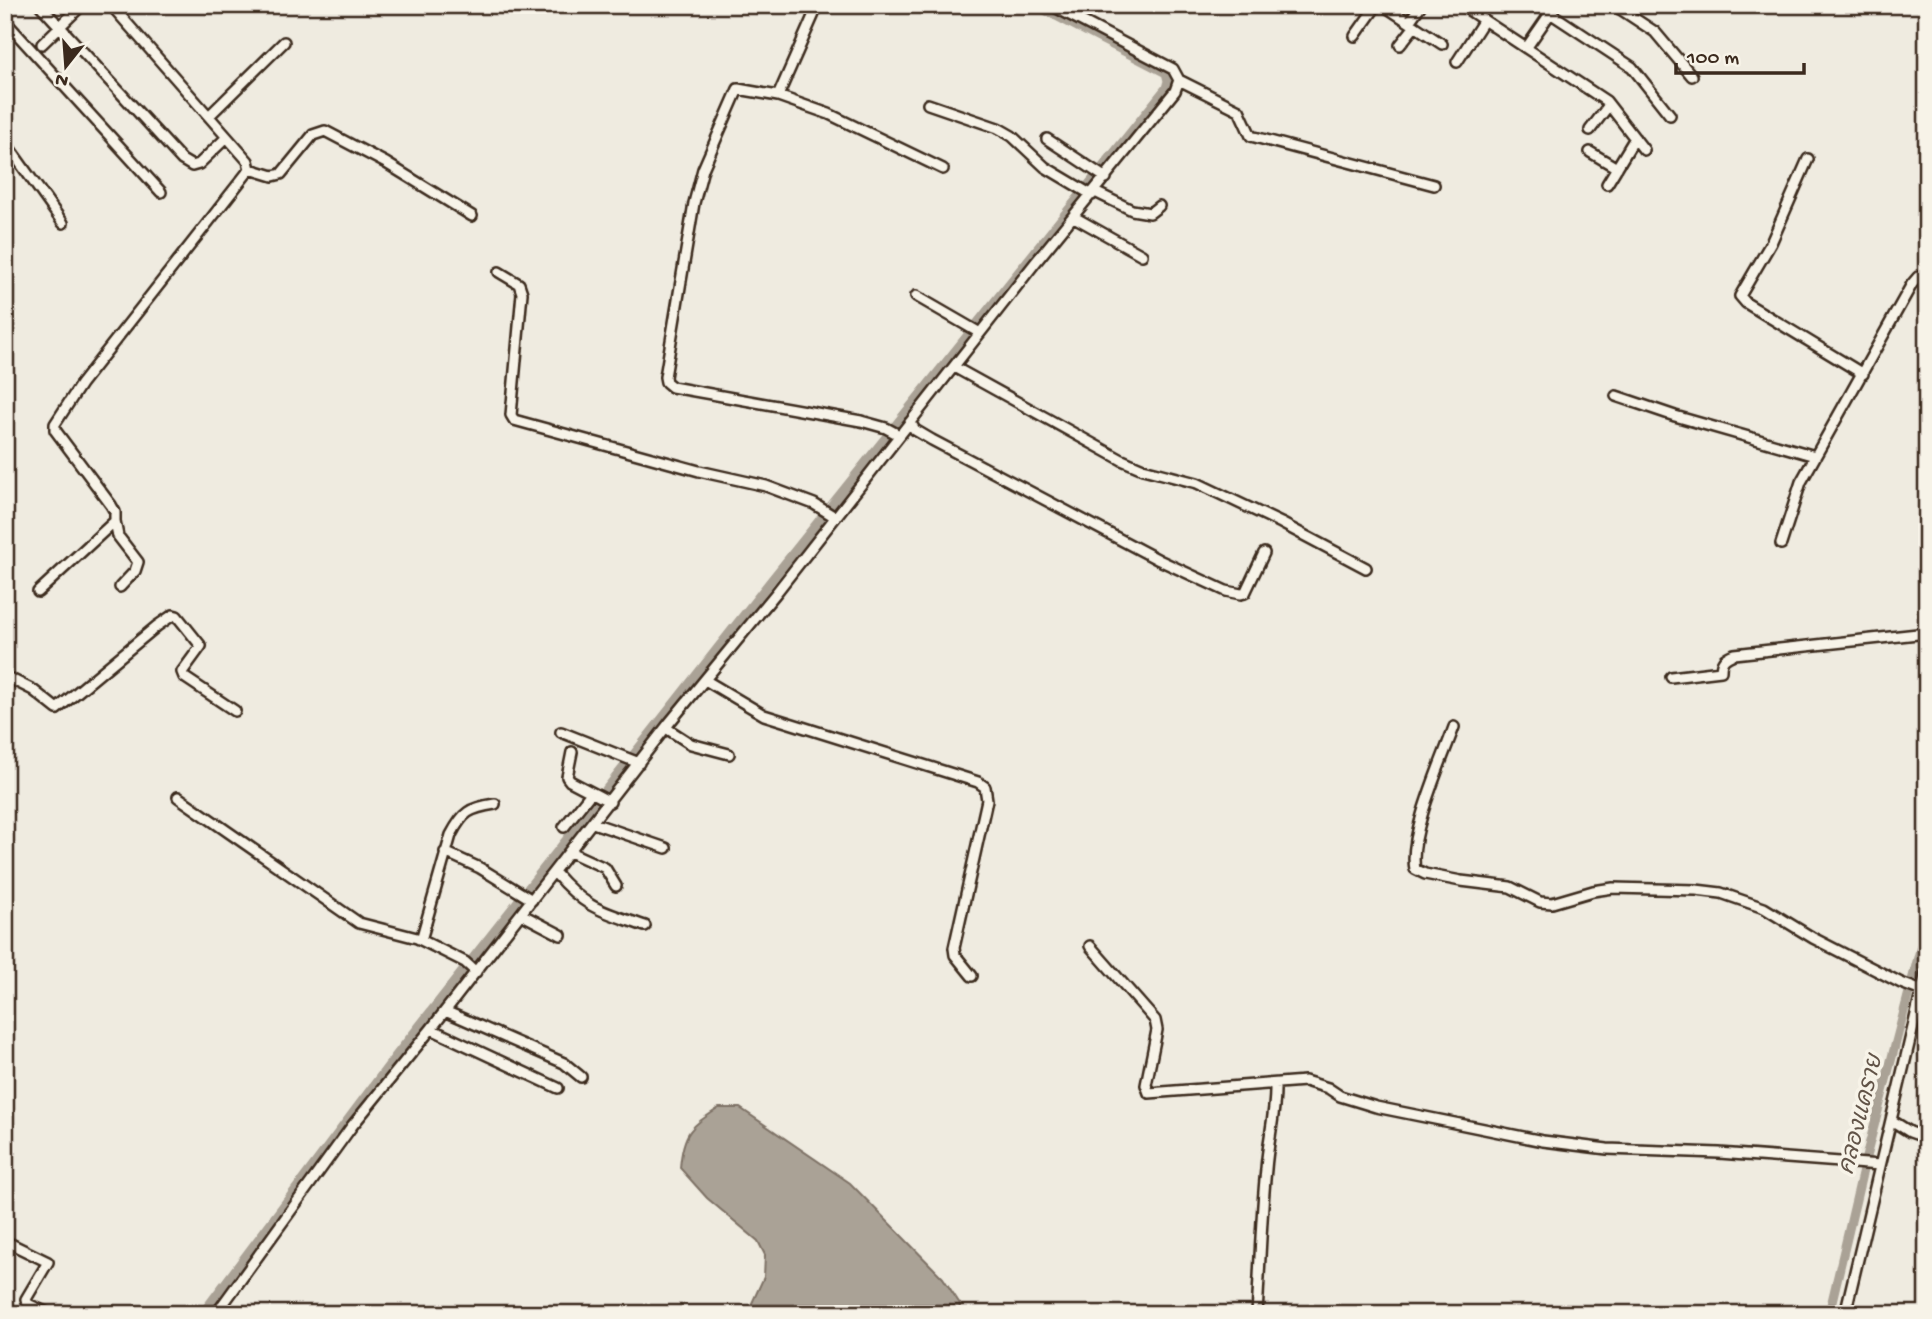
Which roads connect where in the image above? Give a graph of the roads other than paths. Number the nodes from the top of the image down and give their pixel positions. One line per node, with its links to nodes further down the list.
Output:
1 (40, 5): 16 (street)
2 (82, 5): 16 (street)
3 (111, 5): 30 (street)
4 (818, 5): 26 (street)
5 (1051, 5): 25 (street)
6 (1377, 5): 17 (street)
7 (1383, 5): 15 (street)
8 (1421, 5): 15 (street)
9 (1538, 5): 12 (street)
10 (1614, 5): 24 (street)
11 (1465, 6): 13 (street)
12 (1553, 9): 22 (street); 29 (street)
13 (1484, 20): 22 (street); 23 (street)
14 (5, 21): 45 (street)
15 (1412, 24): 20 (street); 21 (street)
16 (60, 27): 19 (street); 32 (street)
17 (1355, 36)
18 (284, 42): 30 (street)
19 (42, 44)
20 (1442, 44)
21 (1400, 45)
22 (1527, 47): 28 (street)
23 (1457, 62)
24 (1692, 76)
25 (1179, 79): 42 (street); 44 (street)
26 (778, 96): 41 (street); 60 (street)
27 (928, 104): 46 (street)
28 (1609, 104): 31 (street); 33 (street)
29 (1670, 115)
30 (209, 116): 32 (street)
31 (1590, 130)
32 (227, 137): 40 (street)
33 (1635, 138): 36 (street); 39 (street)
34 (1047, 139): 42 (street)
35 (5, 142): 50 (street)
36 (1644, 150)
37 (1590, 152): 39 (street)
38 (1808, 159): 57 (street)
39 (1616, 168): 43 (street)
40 (250, 169): 48 (street); 63 (street)
41 (943, 169)
42 (1106, 178): 46 (street)
43 (1607, 184)
44 (1434, 186)
45 (160, 192)
46 (1089, 192): 47 (street); 49 (street)
47 (1159, 206)
48 (472, 216)
49 (1074, 216): 51 (street); 55 (street)
50 (63, 223)
51 (1142, 255)
52 (499, 272): 62 (street)
53 (1927, 276): 57 (street)
54 (916, 296): 55 (street)
55 (978, 332): 56 (street)
56 (954, 367): 59 (street); 66 (street)
57 (1863, 374): 61 (street)
58 (1616, 396): 61 (street)
59 (910, 422): 60 (street); 65 (street)
60 (894, 432): 62 (street)
61 (1815, 456): 64 (street)
62 (830, 514): 72 (street)
63 (115, 521): 67 (street); 68 (street)
64 (1781, 544)
65 (1264, 553)
66 (1366, 568)
67 (120, 587)
68 (38, 592)
69 (1927, 633): 71 (street)
70 (5, 676): 73 (street)
71 (1671, 677)
72 (705, 680): 75 (street); 99 (street)
73 (235, 711)
74 (1454, 727): 100 (street)
75 (666, 728): 78 (street); 79 (street)
76 (561, 732): 79 (street)
77 (572, 752): 80 (street)
78 (729, 754)
79 (639, 764): 82 (street)
80 (592, 793): 82 (street); 85 (street)
81 (178, 797): 95 (street)
82 (610, 802): 84 (street)
83 (495, 804): 87 (street)
84 (593, 823): 86 (street); 88 (street)
85 (564, 827)
86 (666, 848)
87 (445, 852): 91 (street); 95 (street)
88 (570, 852): 89 (street); 90 (street)
89 (554, 872): 91 (street); 93 (street)
90 (615, 886)
91 (526, 896): 92 (street)
92 (521, 914): 94 (street); 97 (street)
93 (645, 926)
94 (561, 935)
95 (421, 940): 97 (street)
96 (1090, 946): 104 (street)
97 (471, 967): 101 (street)
98 (1927, 968): 100 (street)
99 (972, 976)
100 (1918, 989): 106 (street)
101 (445, 1011): 102 (street); 103 (street)
102 (431, 1029): 105 (street); 111 (street)
103 (581, 1077)
104 (1275, 1084): 108 (street); 112 (street)
105 (558, 1088)
106 (1891, 1120): 107 (street); 108 (street)
107 (1927, 1138)
108 (1877, 1165): 113 (street)
109 (5, 1241): 110 (street)
110 (50, 1314)
111 (216, 1314)
112 (1256, 1314)
113 (1845, 1314)

